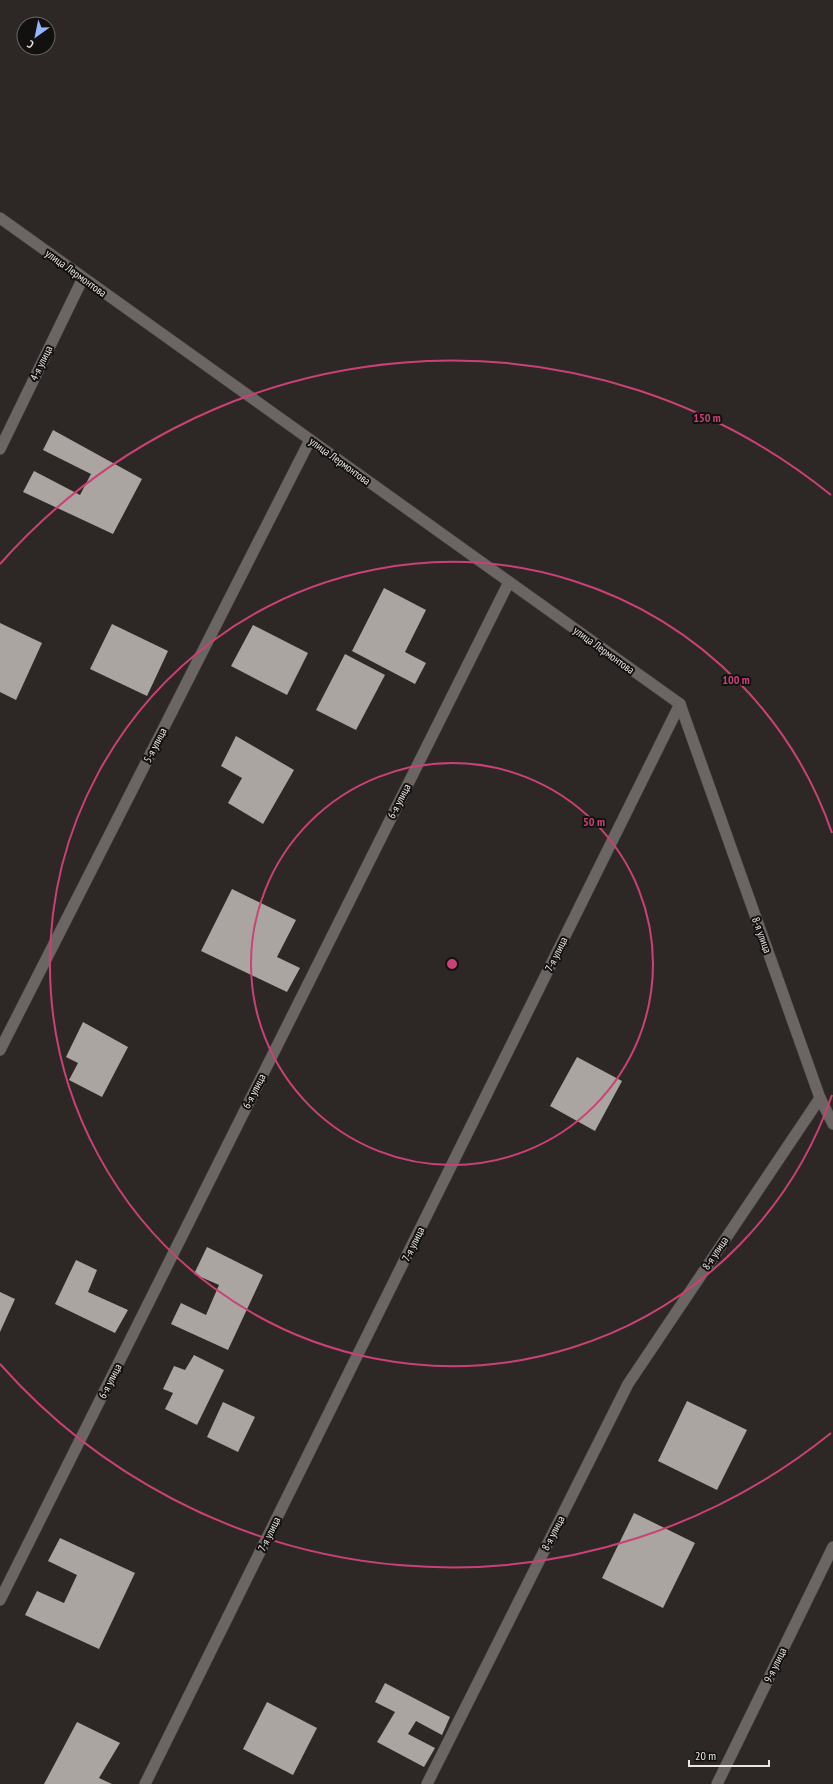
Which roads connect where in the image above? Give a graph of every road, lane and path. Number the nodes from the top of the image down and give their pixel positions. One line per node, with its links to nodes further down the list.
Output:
1 (0, 218): 2 (street, улица Лермонтова)
2 (83, 278): 3 (street, улица Лермонтова); 4 (street, 4-я улица)
3 (310, 440): 5 (street, улица Лермонтова); 7 (street, 5-я улица)
4 (0, 449)
5 (508, 582): 6 (street, улица Лермонтова); 11 (street, 6-я улица)
6 (680, 704): 8 (street, 8-я улица); 12 (street, 7-я улица)
7 (0, 1050)
8 (820, 1098): 9 (street); 13 (street, 8-я улица)
9 (833, 1124)
10 (833, 1547): 14 (street, 9-я улица)
11 (0, 1600)
12 (146, 1784)
13 (427, 1784)
14 (717, 1784)

